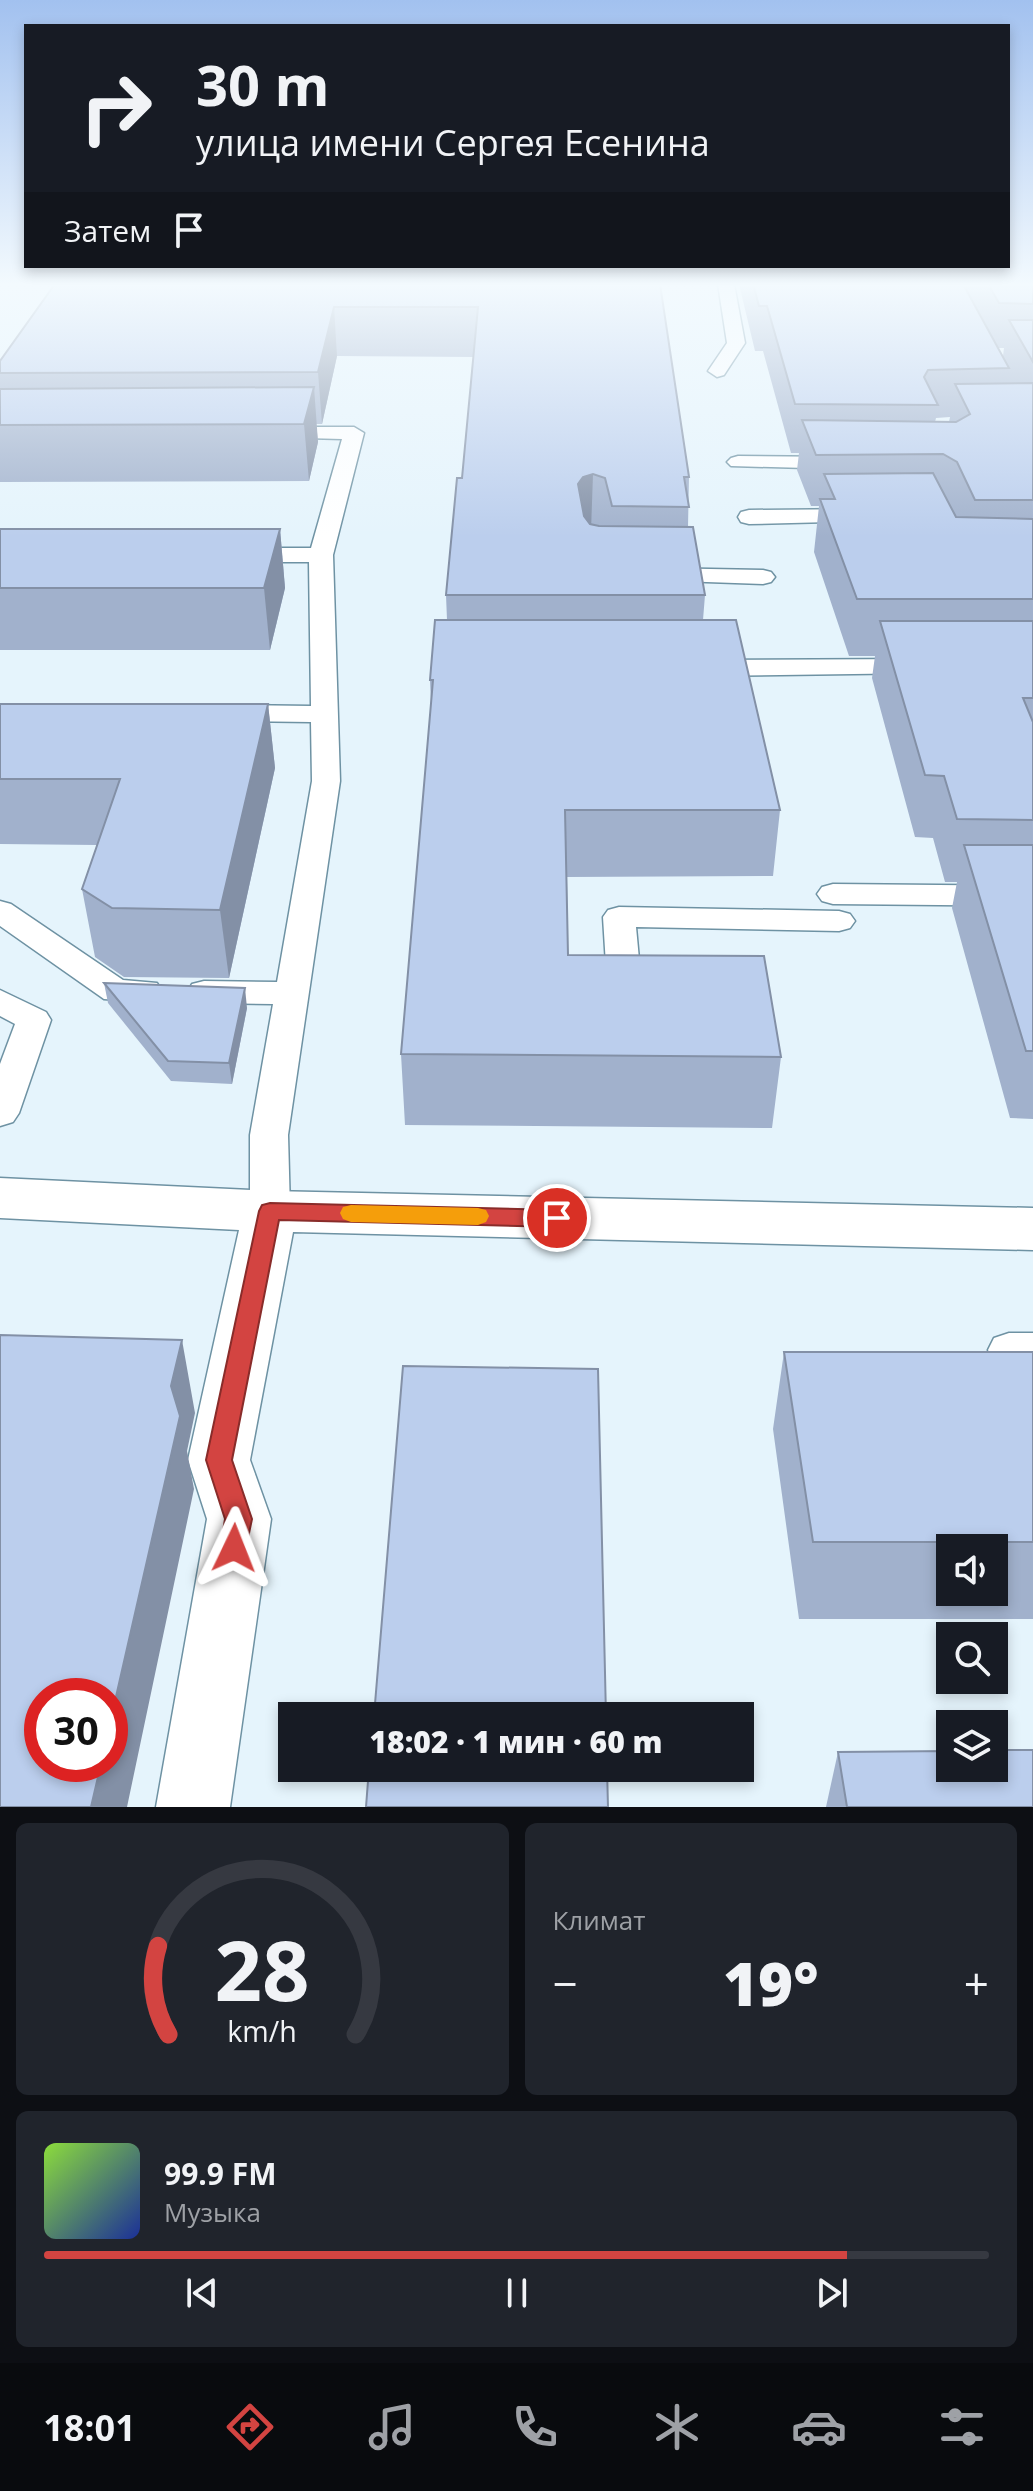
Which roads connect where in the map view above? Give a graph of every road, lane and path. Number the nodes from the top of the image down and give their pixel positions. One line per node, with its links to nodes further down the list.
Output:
1 (719, 368): 2 (lane)
2 (717, 371)
3 (261, 433): 9 (lane)
4 (738, 462): 5 (lane)
5 (857, 463)
6 (888, 515): 7 (lane)
7 (749, 517)
8 (214, 555): 9 (lane)
9 (321, 555): 15 (lane)
10 (627, 575): 11 (lane)
11 (763, 577)
12 (939, 667): 13 (lane)
13 (675, 668)
14 (201, 713): 15 (lane)
15 (324, 714): 19 (lane)
16 (1033, 896): 18 (lane)
17 (0, 911): 19 (lane)
18 (624, 981)
19 (293, 993): 23 (lane)
20 (0, 1001): 21 (lane)
21 (0, 1113)
22 (0, 1198): 23 (street)
23 (270, 1211): 24 (street); 25 (street)
24 (1033, 1229)
25 (193, 1807)

